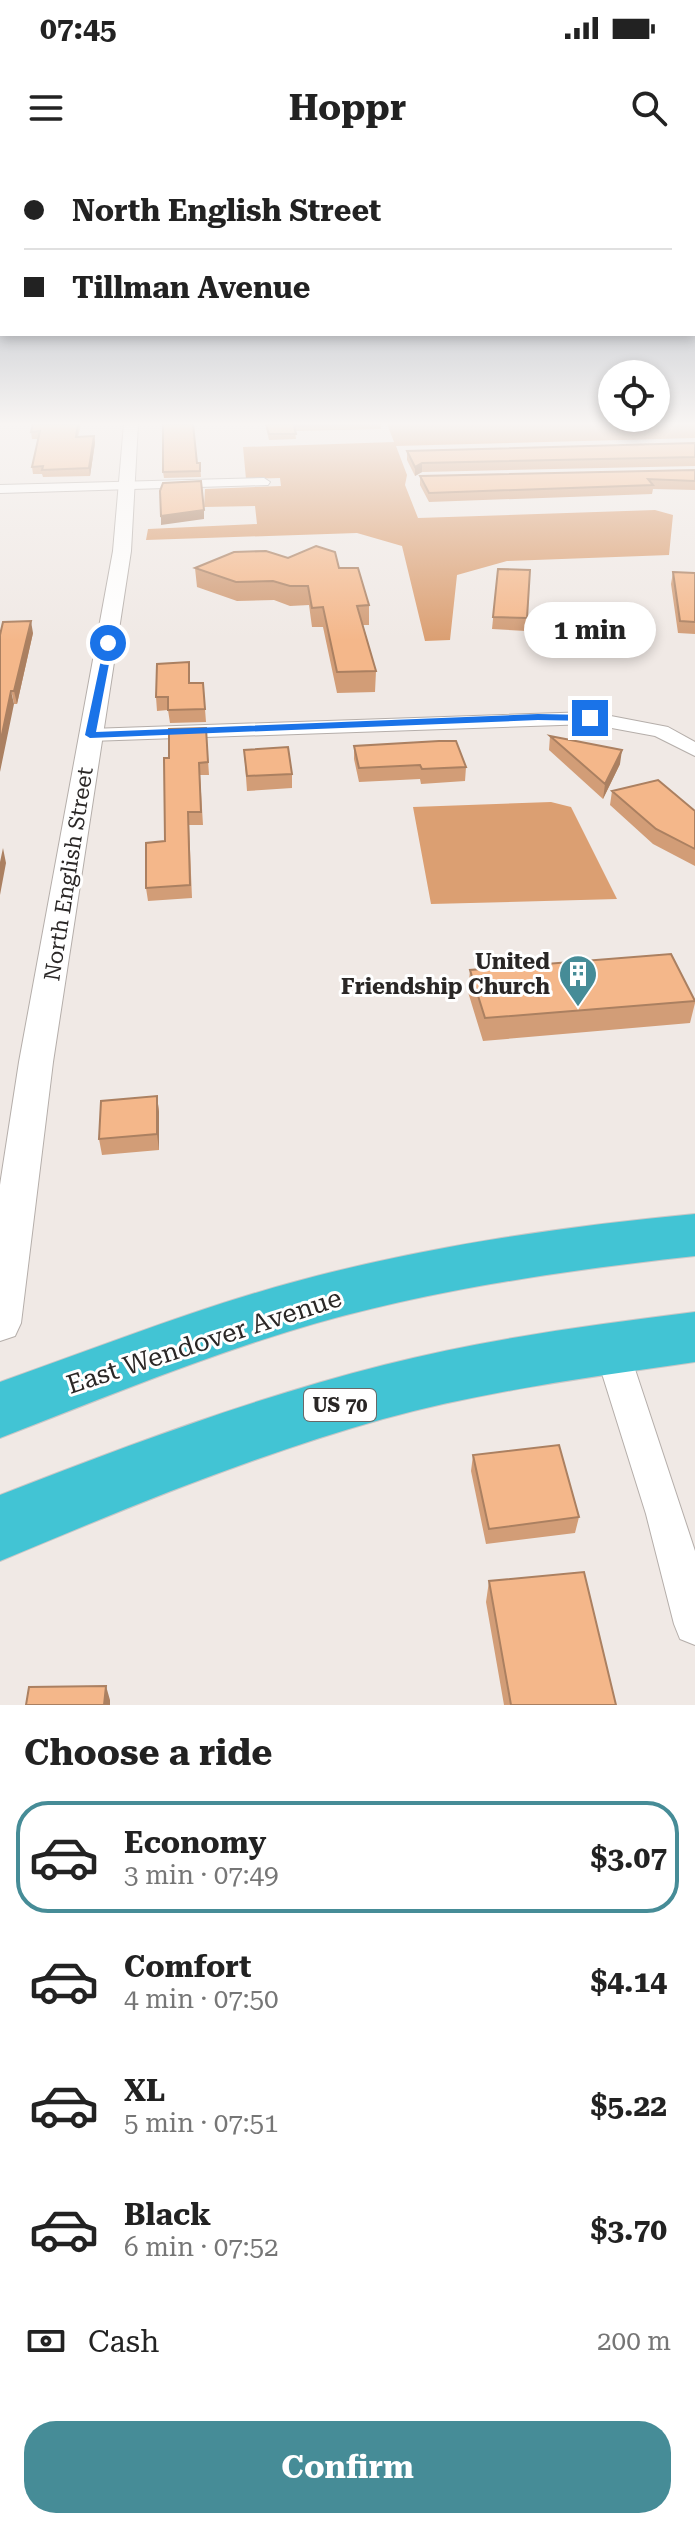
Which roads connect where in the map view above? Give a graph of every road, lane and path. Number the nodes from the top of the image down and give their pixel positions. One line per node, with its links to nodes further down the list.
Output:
1 (126, 496): 2 (street, North English Street)
2 (90, 735): 3 (street); 5 (street, North English Street)
3 (695, 750)
4 (695, 1235): 8 (highway, East Wendover Avenue)
5 (0, 1323)
6 (695, 1337): 7 (highway, US 70)
7 (611, 1348): 9 (highway, US 70); 10 (street)
8 (0, 1410)
9 (0, 1528)
10 (695, 1624)

